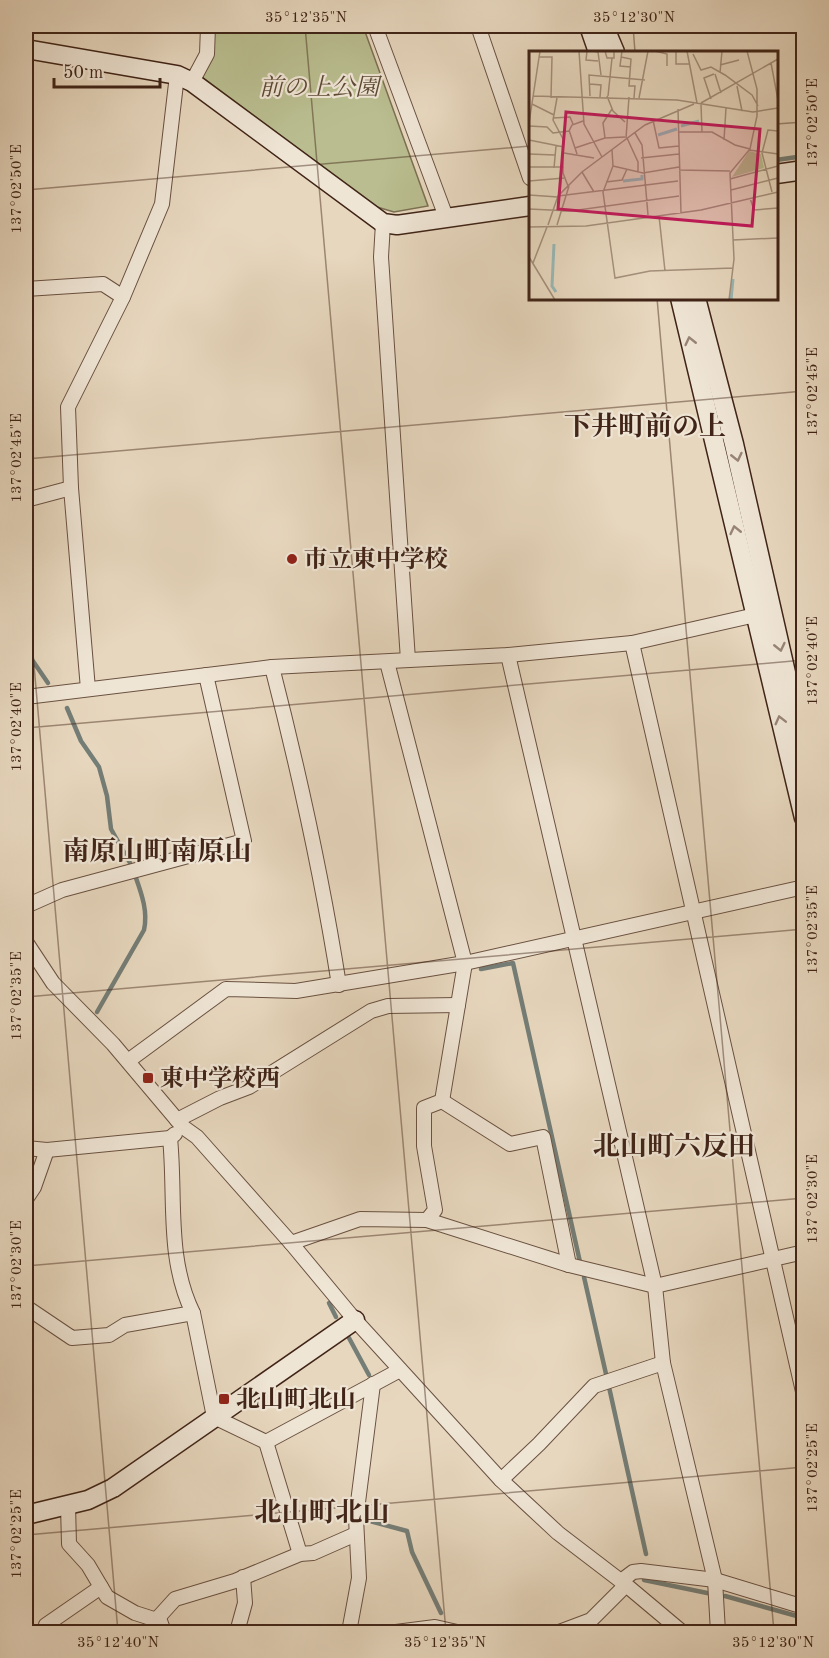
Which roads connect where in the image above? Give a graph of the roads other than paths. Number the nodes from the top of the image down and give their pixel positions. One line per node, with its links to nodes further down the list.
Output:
1 (208, 26): 7 (street)
2 (375, 26): 12 (street)
3 (478, 26): 9 (street)
4 (601, 32): 6 (main road)
5 (26, 49): 7 (main road)
6 (614, 51)
7 (184, 79): 13 (main road); 15 (street)
8 (804, 170): 10 (main road)
9 (529, 172)
10 (778, 174)
11 (529, 206): 12 (main road)
12 (446, 217): 13 (main road)
13 (383, 223): 23 (street)
14 (26, 289): 15 (street)
15 (123, 297): 18 (street)
16 (681, 300): 20 (main road, one-way to 16)
17 (697, 300): 20 (main road, one-way to 20)
18 (71, 488): 19 (street); 27 (street)
19 (26, 500)
20 (763, 613): 21 (street); 29 (main road, one-way to 29); 30 (main road, one-way to 20)
21 (632, 643): 22 (street); 33 (street)
22 (508, 655): 23 (street); 34 (street)
23 (408, 660): 24 (street)
24 (387, 662): 25 (street); 36 (street)
25 (272, 667): 26 (street); 37 (street)
26 (206, 675): 27 (street); 32 (street)
27 (88, 689): 28 (street)
28 (26, 698)
29 (804, 752)
30 (804, 818)
31 (804, 887): 33 (street)
32 (26, 906)
33 (694, 913): 34 (street); 49 (street)
34 (574, 939): 36 (street); 51 (street)
35 (26, 942): 39 (street)
36 (465, 963): 37 (street); 38 (street)
37 (339, 985): 39 (street)
38 (458, 1005): 40 (street); 41 (street)
39 (128, 1062): 41 (street)
40 (442, 1101): 46 (street); 50 (street)
41 (180, 1123): 42 (street); 47 (street)
42 (170, 1138): 44 (street); 53 (street)
43 (26, 1148): 44 (street)
44 (47, 1150): 45 (street)
45 (26, 1199)
46 (427, 1220): 47 (street); 50 (street)
47 (291, 1243): 54 (street)
48 (804, 1252): 49 (street)
49 (773, 1259): 51 (street); 58 (street)
50 (569, 1265): 51 (street)
51 (654, 1286): 55 (street)
52 (26, 1307): 53 (street)
53 (193, 1313): 59 (street)
54 (355, 1320): 56 (street); 59 (main road)
55 (663, 1363): 61 (street); 67 (street)
56 (400, 1370): 57 (street); 61 (street)
57 (373, 1384): 60 (street); 64 (street)
58 (804, 1396)
59 (214, 1417): 60 (street); 62 (main road)
60 (266, 1442): 65 (street)
61 (501, 1480): 68 (street)
62 (68, 1505): 63 (main road); 69 (street)
63 (26, 1515)
64 (356, 1534): 65 (street); 75 (street)
65 (300, 1554): 66 (street)
66 (243, 1577): 71 (street); 74 (street)
67 (715, 1580): 68 (street); 70 (street); 80 (street)
68 (624, 1583): 78 (street); 79 (street)
69 (101, 1587): 71 (street); 72 (street)
70 (804, 1607)
71 (156, 1620): 73 (street)
72 (46, 1632)
73 (164, 1632)
74 (237, 1632)
75 (349, 1632)
76 (396, 1632): 77 (street)
77 (457, 1632)
78 (563, 1632)
79 (682, 1632)
80 (718, 1632)

